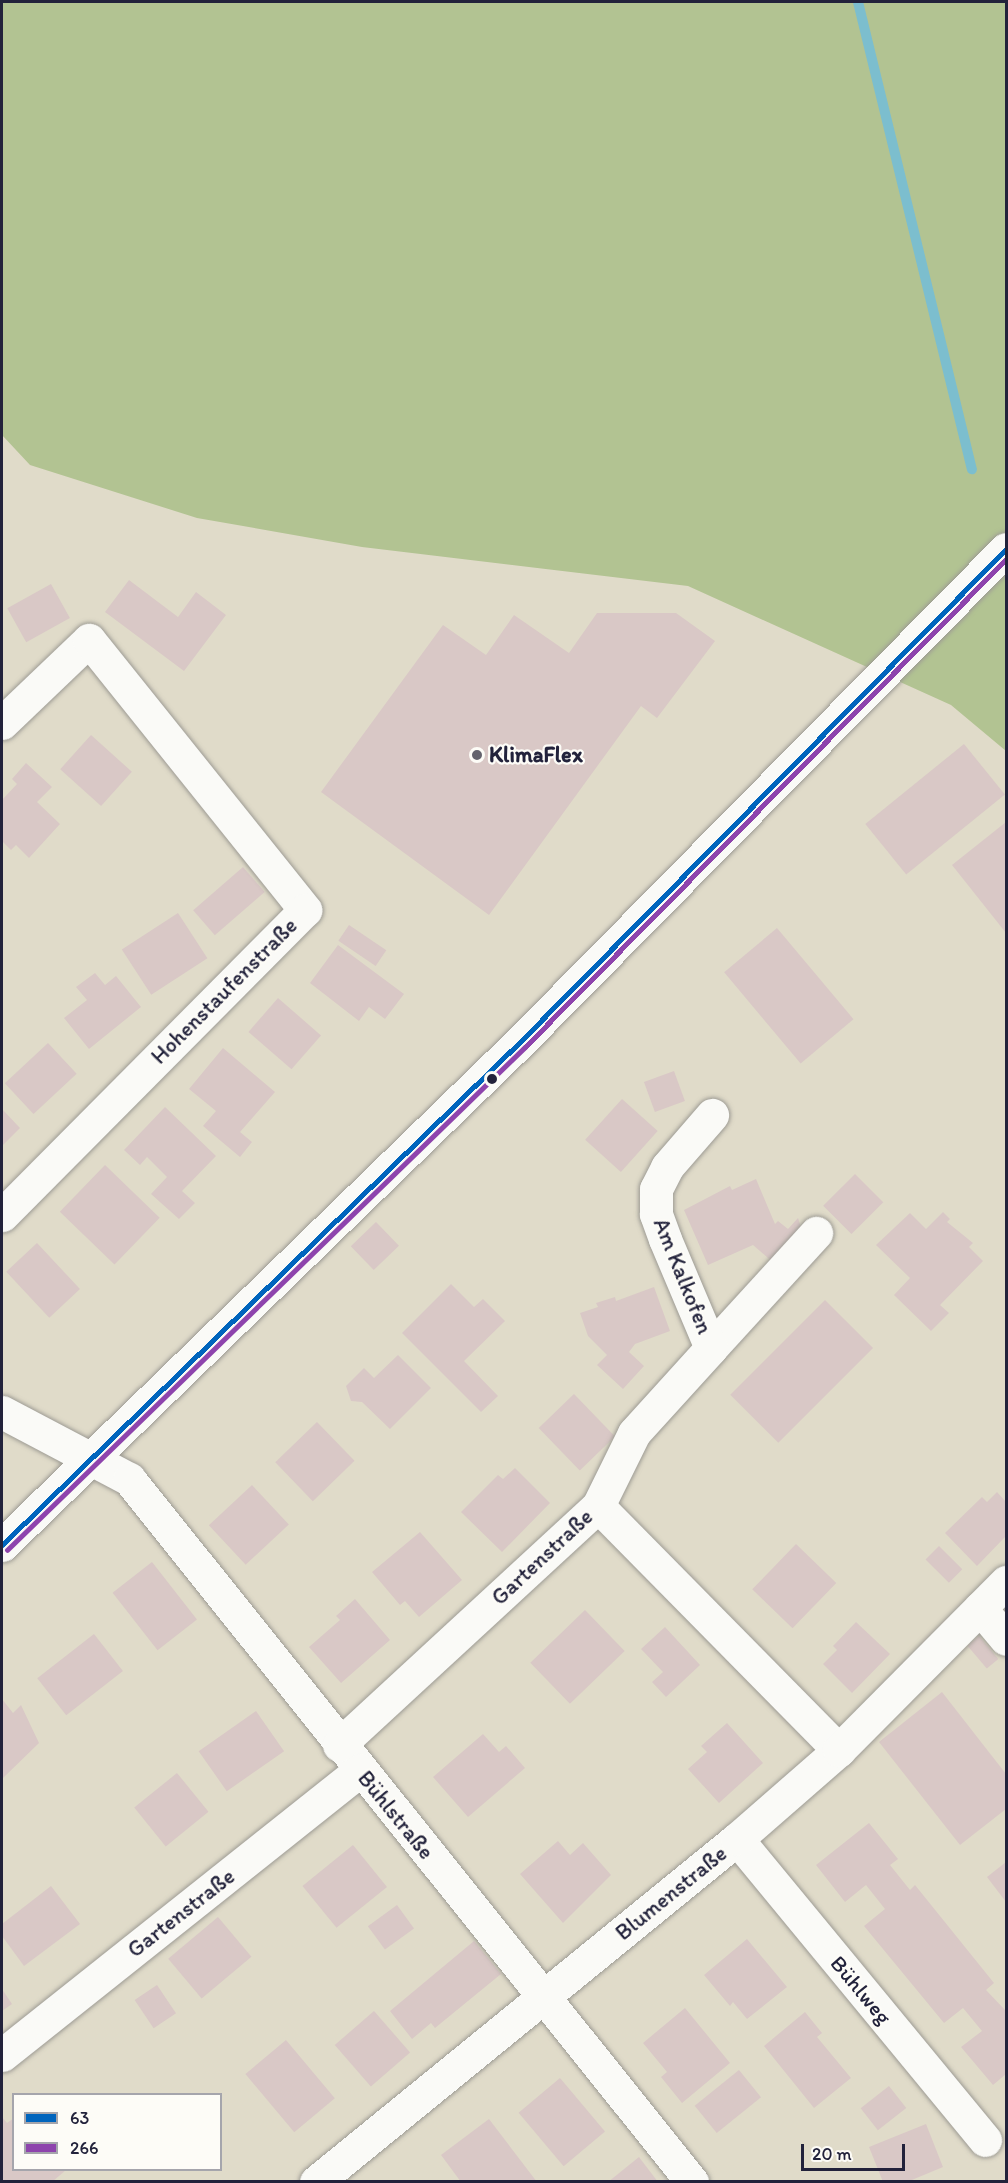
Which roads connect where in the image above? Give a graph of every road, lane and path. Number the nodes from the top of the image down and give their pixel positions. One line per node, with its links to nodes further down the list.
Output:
1 (1006, 549): 8 (street)
2 (2, 723): 4 (street, Hohenstaufenstraße)
3 (712, 1115): 6 (street, Am Kalkofen)
4 (2, 1215)
5 (816, 1233): 6 (street, Am Kalkofen)
6 (711, 1348): 9 (street, Am Kalkofen)
7 (2, 1412): 8 (street, Bühlstraße)
8 (92, 1459): 10 (street); 14 (street, Bühlstraße)
9 (598, 1506): 14 (street, Gartenstraße); 15 (street, Gartenstraße)
10 (2, 1545)
11 (1006, 1582): 12 (street, Blumenstraße)
12 (980, 1608): 13 (street); 15 (street, Blumenstraße)
13 (1006, 1639)
14 (339, 1745): 16 (street, Bühlstraße)
15 (839, 1750): 17 (street, Blumenstraße)
16 (360, 1770): 18 (street, Bühlstraße); 19 (street, Gartenstraße)
17 (736, 1839): 18 (street, Blumenstraße); 20 (street, Bühlweg)
18 (543, 1997): 21 (street, Blumenstraße); 22 (street, Bühlstraße)
19 (2, 2055)
20 (985, 2140)
21 (316, 2181)
22 (692, 2181)

